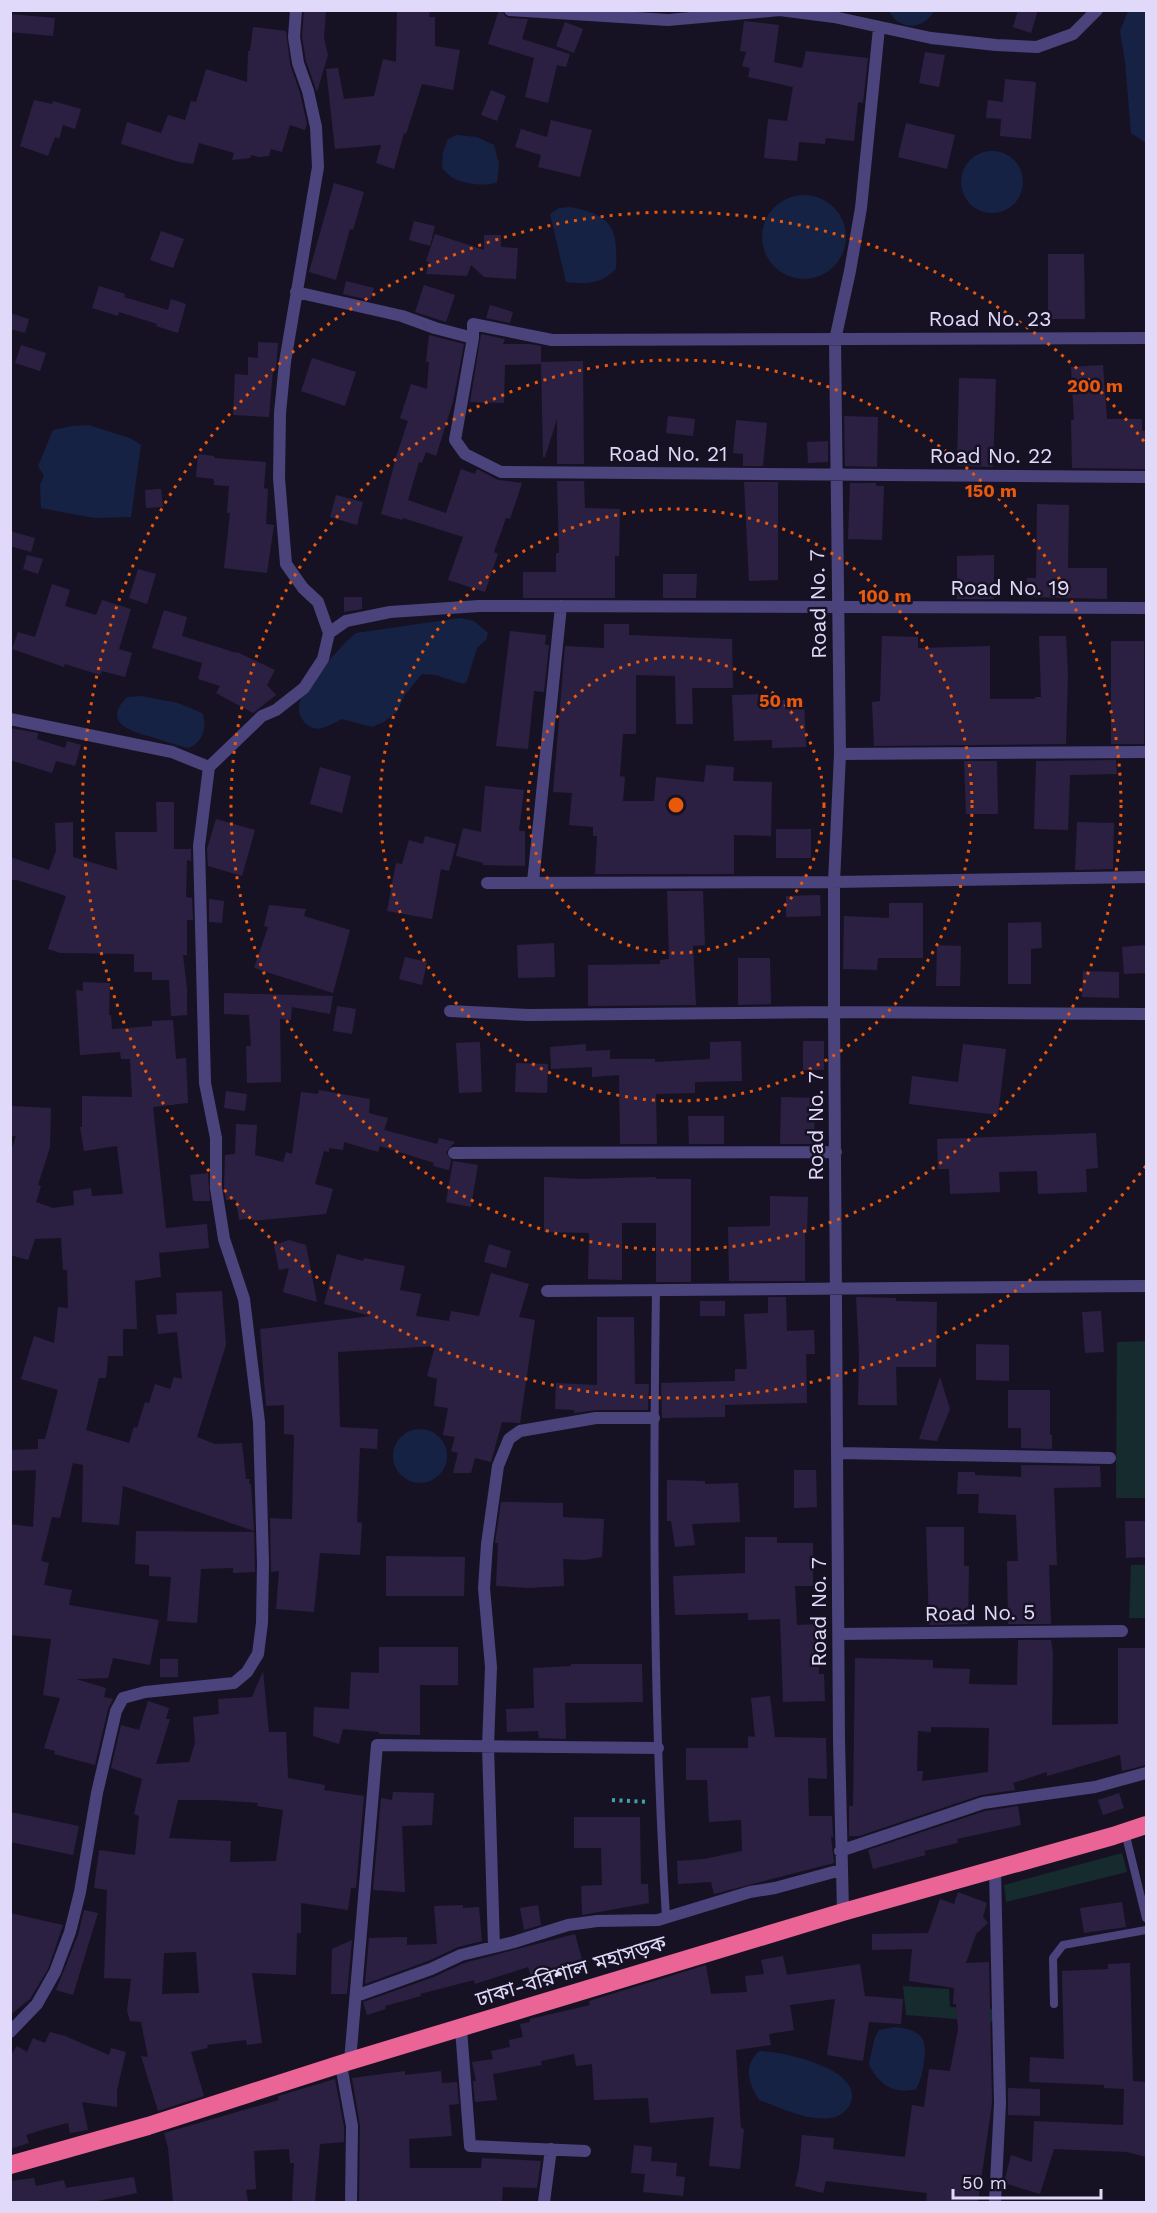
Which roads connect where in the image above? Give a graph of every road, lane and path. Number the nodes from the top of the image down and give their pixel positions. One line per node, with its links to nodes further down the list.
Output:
1 (296, 10): 6 (street)
2 (510, 10): 3 (street)
3 (780, 10): 5 (street)
4 (1097, 10): 5 (street)
5 (879, 28): 9 (street, Road No. 7)
6 (296, 292): 7 (street); 15 (street)
7 (473, 338): 9 (street, Road No. 23); 10 (street, Road No. 21)
8 (1146, 338): 9 (street, Road No. 23)
9 (835, 340): 10 (street, Road No. 7)
10 (835, 474): 11 (street, Road No. 22); 13 (street, Road No. 7)
11 (1146, 477)
12 (561, 606): 13 (street, Road No. 19); 15 (street, Road No. 19); 21 (street)
13 (838, 608): 14 (street, Road No. 19); 18 (street, Road No. 7)
14 (1146, 608)
15 (329, 633): 19 (street)
16 (10, 719): 19 (street)
17 (1146, 752): 18 (street)
18 (840, 754): 22 (street, Road No. 7)
19 (209, 767): 56 (street)
20 (1146, 877): 22 (street)
21 (533, 882): 22 (street); 23 (street)
22 (834, 882): 25 (street, Road No. 7)
23 (487, 883)
24 (450, 1011): 25 (street)
25 (834, 1012): 26 (street); 27 (street, Road No. 7)
26 (1146, 1014)
27 (836, 1152): 28 (street); 30 (street, Road No. 7)
28 (454, 1153)
29 (1146, 1286): 30 (street)
30 (837, 1290): 32 (street); 34 (street, Road No. 7)
31 (547, 1291): 32 (street)
32 (656, 1291): 33 (lane)
33 (654, 1418): 38 (street); 39 (lane)
34 (837, 1453): 35 (street); 37 (street, Road No. 7)
35 (1110, 1458)
36 (1122, 1631): 37 (street, Road No. 5)
37 (839, 1634): 45 (street, Road No. 7)
38 (488, 1746): 39 (street); 52 (street); 53 (street)
39 (658, 1748): 42 (lane)
40 (1146, 1773): 45 (street)
41 (612, 1800): 42 (path)
42 (658, 1803): 49 (lane)
43 (1146, 1825): 44 (highway, ঢাকা-বরিশাল মহাসড়ক)
44 (1125, 1832): 46 (highway, ঢাকা-বরিশাল মহাসড়ক); 50 (lane)
45 (840, 1851): 47 (street, Road No. 7)
46 (995, 1869): 48 (highway, ঢাকা-বরিশাল মহাসড়ক); 63 (street)
47 (841, 1870): 48 (street, Road No. 7); 49 (street)
48 (843, 1912): 55 (highway, ঢাকা-বরিশাল মহাসড়ক)
49 (666, 1917): 52 (street)
50 (1146, 1918)
51 (1146, 1930): 54 (lane)
52 (494, 1947): 53 (street)
53 (356, 1996): 57 (street)
54 (1054, 2004)
55 (461, 2029): 57 (highway, ঢাকা-বরিশাল মহাসড়ক); 58 (street)
56 (10, 2032)
57 (346, 2063): 60 (highway, ঢাকা-বরিশাল মহাসড়ক); 61 (street)
58 (551, 2149): 59 (street); 62 (street)
59 (585, 2151)
60 (10, 2165)
61 (351, 2202)
62 (544, 2202)
63 (996, 2202)

